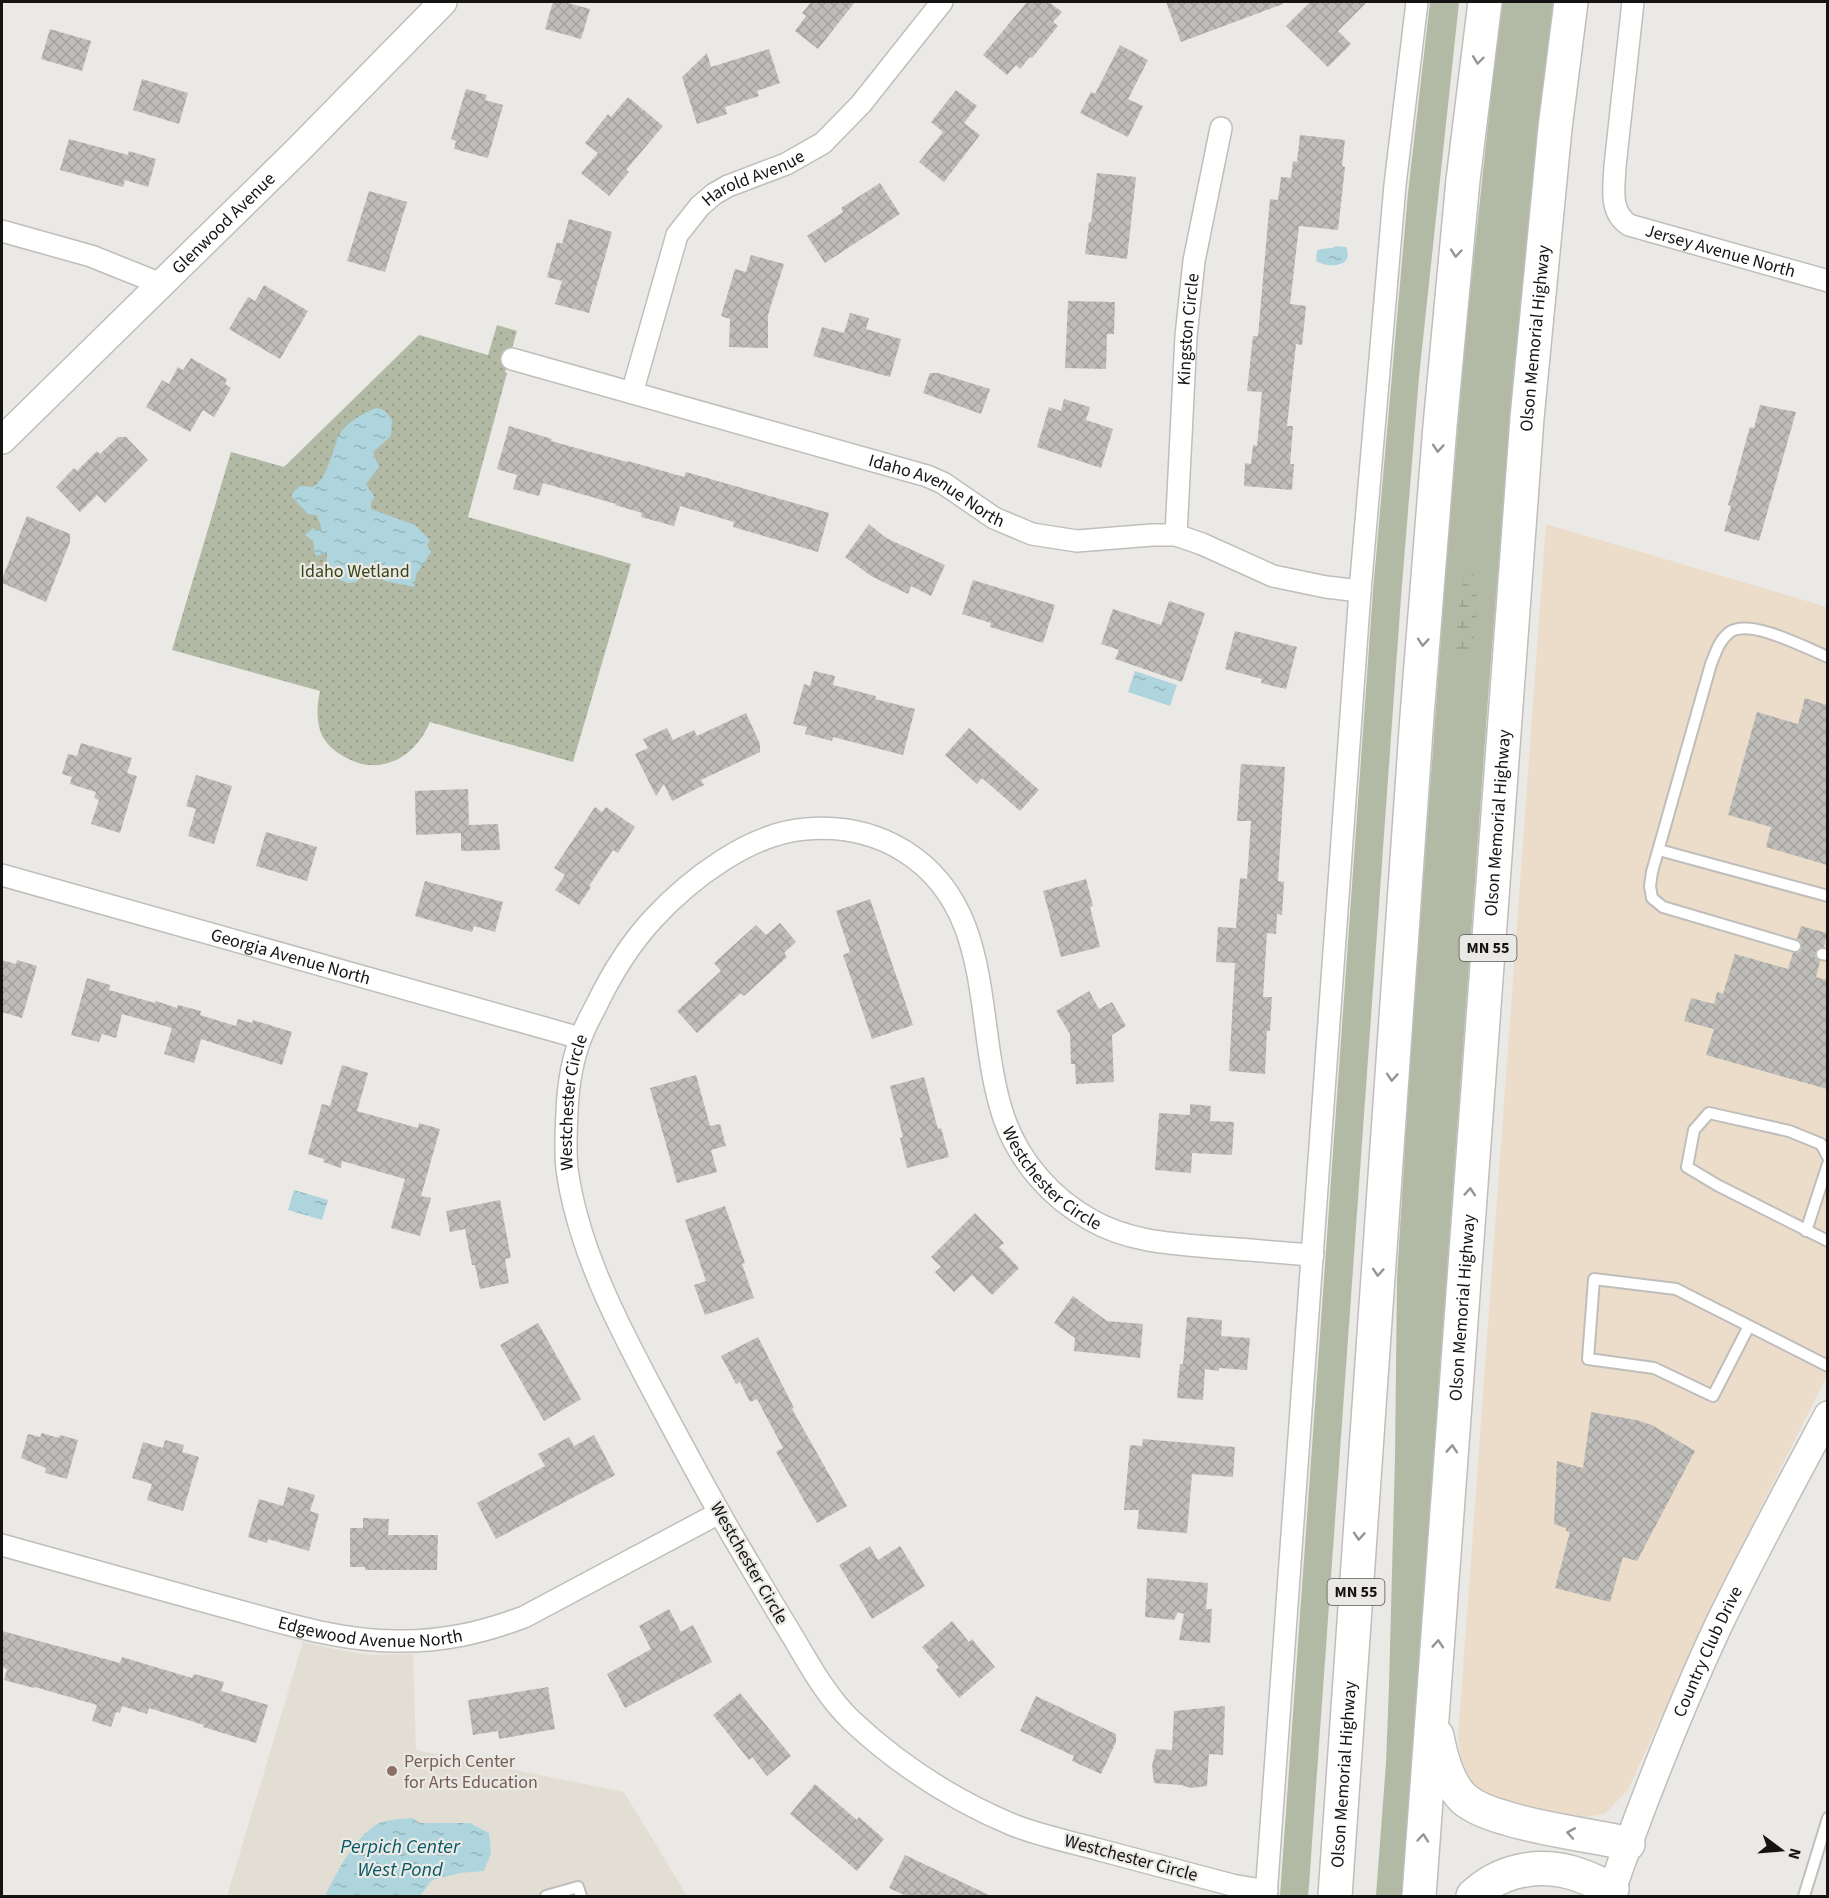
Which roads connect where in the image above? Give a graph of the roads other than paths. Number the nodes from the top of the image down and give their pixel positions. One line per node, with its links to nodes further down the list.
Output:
1 (443, 2): 10 (street, Glenwood Avenue)
2 (942, 2): 12 (street, Harold Avenue)
3 (1417, 2): 15 (street)
4 (1485, 2): 39 (highway, Olson Memorial Highway / MN 55, one-way to 39)
5 (1571, 2): 32 (highway, Olson Memorial Highway / MN 55, one-way to 5)
6 (1633, 2): 9 (street, Jersey Avenue North)
7 (1221, 128): 14 (street, Kingston Circle)
8 (2, 231): 10 (street)
9 (1827, 281)
10 (161, 284): 13 (street, Glenwood Avenue)
11 (512, 359): 12 (street, Idaho Avenue North)
12 (632, 393): 14 (street, Idaho Avenue North)
13 (2, 440)
14 (1176, 535): 15 (street, Idaho Avenue North)
15 (1360, 591): 26 (street)
16 (1827, 657): 17 (lane)
17 (1659, 850): 19 (lane); 20 (lane)
18 (2, 875): 21 (street, Georgia Avenue North)
19 (1827, 896)
20 (1795, 946)
21 (580, 1038): 26 (street, Westchester Circle); 30 (street, Westchester Circle)
22 (1827, 1157): 24 (lane)
23 (1827, 1164): 24 (lane)
24 (1806, 1231): 25 (lane)
25 (1827, 1240)
26 (1313, 1255): 36 (street)
27 (1749, 1326): 27 (lane); 28 (lane)
28 (1827, 1366)
29 (1827, 1415): 34 (street, Country Club Drive)
30 (719, 1513): 31 (street, Edgewood Avenue North); 36 (street, Westchester Circle)
31 (2, 1545)
32 (1434, 1703): 34 (highway, one-way to 32); 40 (highway, Olson Memorial Highway / MN 55, one-way to 32)
33 (1827, 1818): 42 (lane)
34 (1628, 1844): 35 (street, Country Club Drive)
35 (1611, 1893): 41 (highway)
36 (1267, 1894)
37 (546, 1896): 38 (lane)
38 (581, 1896)
39 (1335, 1896)
40 (1419, 1896)
41 (1473, 1896)
42 (1804, 1896)

